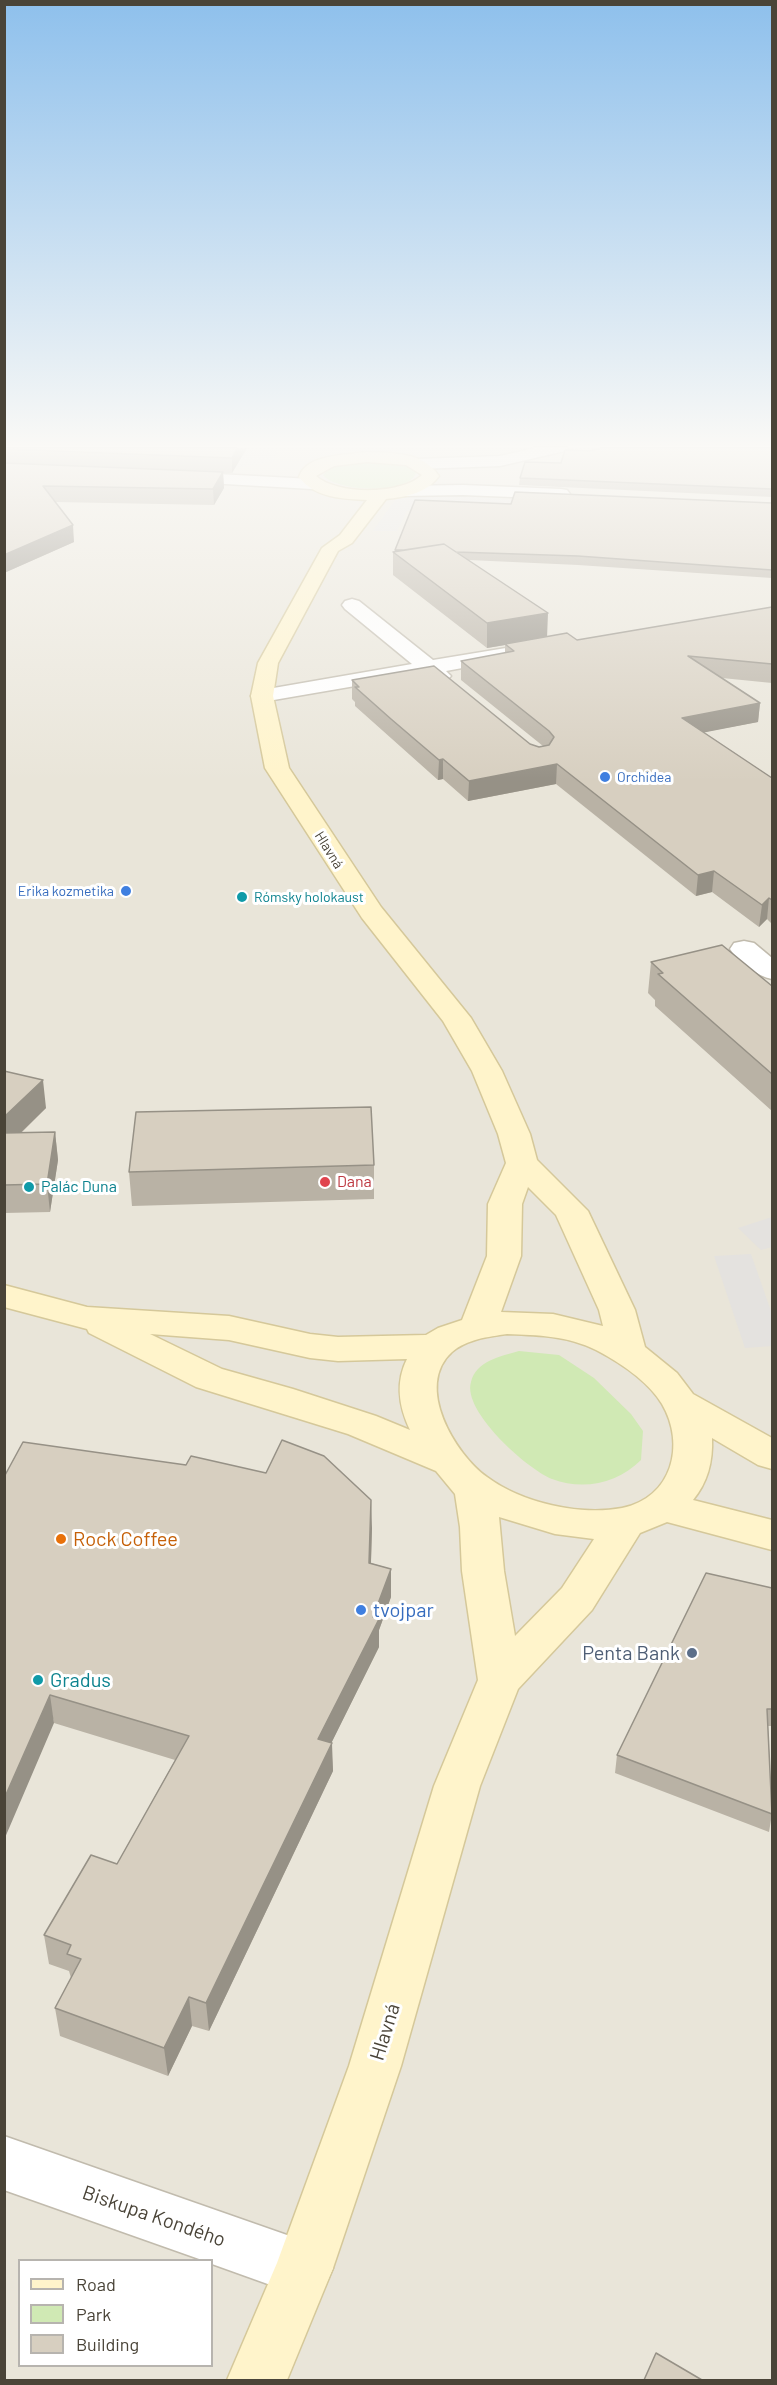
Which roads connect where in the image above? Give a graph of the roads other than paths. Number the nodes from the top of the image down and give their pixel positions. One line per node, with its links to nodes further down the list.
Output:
1 (325, 559): 6 (main road, Hlavná)
2 (352, 605): 4 (street)
3 (521, 651): 4 (street)
4 (429, 667): 5 (street); 6 (street)
5 (455, 688)
6 (262, 696): 9 (main road, Hlavná)
7 (744, 949): 8 (street)
8 (772, 971)
9 (522, 1163): 12 (main road); 14 (main road)
10 (4, 1296): 11 (main road)
11 (87, 1318): 13 (main road); 17 (main road)
12 (477, 1328): 13 (main road); 14 (main road)
13 (436, 1347): 17 (main road)
14 (629, 1354): 15 (main road)
15 (681, 1403): 16 (main road); 18 (main road)
16 (772, 1455)
17 (461, 1475): 19 (main road); 21 (main road)
18 (663, 1507): 19 (main road); 20 (main road)
19 (626, 1522): 21 (main road)
20 (772, 1535)
21 (500, 1680): 23 (main road, Hlavná)
22 (4, 2163): 23 (street, Biskupa Kondého)
23 (304, 2268): 24 (main road, Hlavná)
24 (257, 2380)

